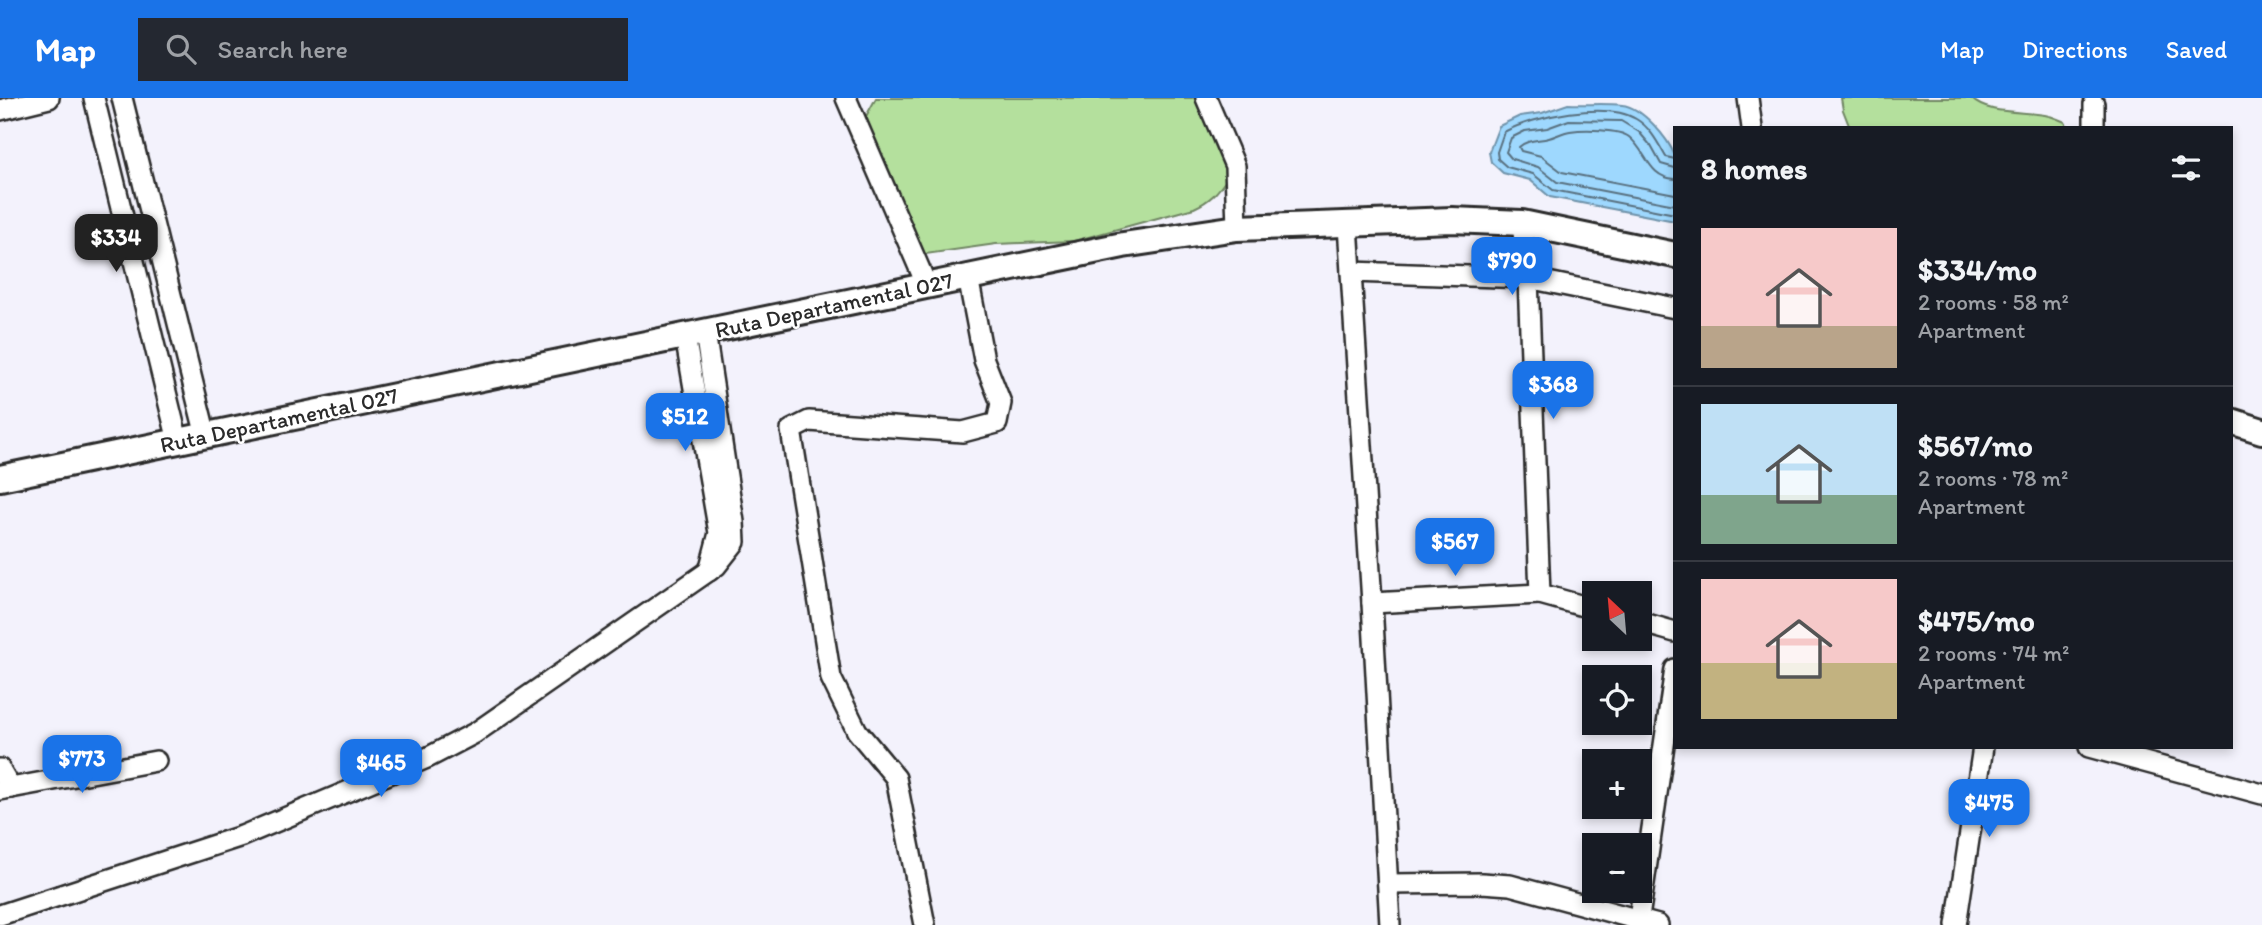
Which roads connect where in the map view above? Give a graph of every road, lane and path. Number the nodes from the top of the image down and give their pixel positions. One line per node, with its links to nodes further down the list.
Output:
1 (49, 98): 8 (street)
2 (94, 98): 24 (street)
3 (122, 98): 23 (street)
4 (846, 98): 18 (street)
5 (1206, 98): 13 (street)
6 (1748, 98): 9 (street)
7 (2094, 104): 10 (street)
8 (0, 110)
9 (1752, 126)
10 (2094, 126)
11 (1522, 223): 12 (main road, Ruta Departamental 027); 14 (main road, Ruta Departamental 027); 17 (street)
12 (1348, 225): 13 (main road, Ruta Departamental 027); 15 (street)
13 (1237, 228): 16 (main road, Ruta Departamental 027)
14 (1673, 255)
15 (1351, 272): 17 (street); 27 (street)
16 (968, 277): 18 (main road, Ruta Departamental 027); 41 (street)
17 (1528, 278): 19 (street); 26 (street)
18 (926, 286): 20 (main road, Ruta Departamental 027)
19 (1673, 308)
20 (695, 334): 23 (main road, Ruta Departamental 027); 39 (street)
21 (2233, 422): 22 (main road)
22 (2262, 431)
23 (206, 436): 24 (main road, Ruta Departamental 027)
24 (178, 441): 25 (main road, Ruta Departamental 027)
25 (0, 478)
26 (1540, 594): 27 (street); 28 (street)
27 (1372, 603): 38 (street)
28 (1582, 606)
29 (1652, 625): 30 (street)
30 (1673, 631)
31 (1673, 683): 40 (street)
32 (1983, 749): 44 (street)
33 (2097, 749): 37 (street)
34 (156, 761): 36 (street)
35 (0, 769): 36 (street)
36 (6, 789)
37 (2262, 794)
38 (1388, 884): 40 (street); 42 (street)
39 (0, 915)
40 (1638, 922): 43 (street)
41 (925, 925)
42 (1390, 925)
43 (1658, 925)
44 (1956, 925)

